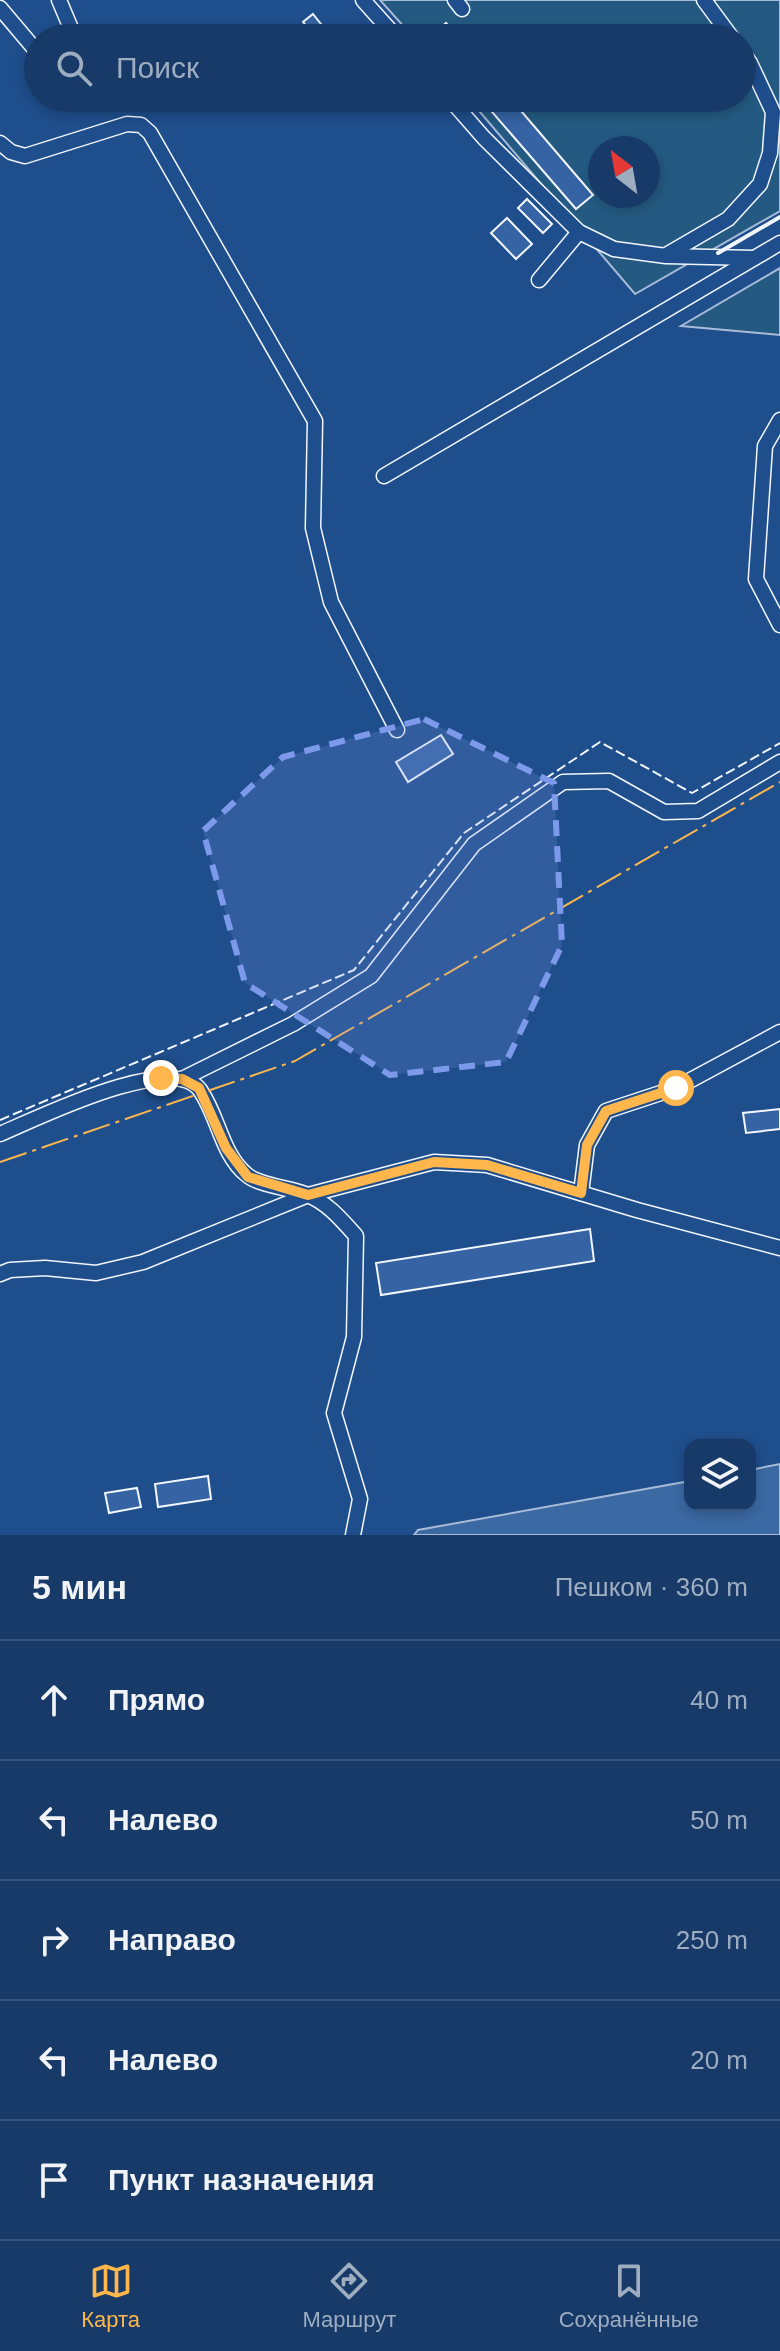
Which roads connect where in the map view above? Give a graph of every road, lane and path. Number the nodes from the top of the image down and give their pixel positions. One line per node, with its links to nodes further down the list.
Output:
1 (59, 0): 5 (lane)
2 (363, 0): 6 (lane)
3 (704, 0): 7 (lane)
4 (0, 8): 8 (lane)
5 (69, 24)
6 (384, 24)
7 (722, 24)
8 (24, 36)
9 (756, 76): 14 (lane)
10 (461, 112): 12 (lane)
11 (0, 143): 20 (lane)
12 (579, 232): 14 (lane); 16 (lane)
13 (780, 243): 15 (lane)
14 (666, 256): 15 (lane)
15 (755, 258): 18 (lane)
16 (539, 280)
17 (780, 420): 19 (lane)
18 (384, 476)
19 (780, 625)
20 (397, 730)
21 (780, 762): 23 (lane)
22 (780, 1032): 25 (lane)
23 (182, 1079): 24 (lane); 26 (lane)
24 (0, 1134)
25 (581, 1193): 26 (lane); 27 (lane)
26 (308, 1195): 28 (lane); 29 (lane)
27 (780, 1248)
28 (0, 1274)
29 (353, 1535)

